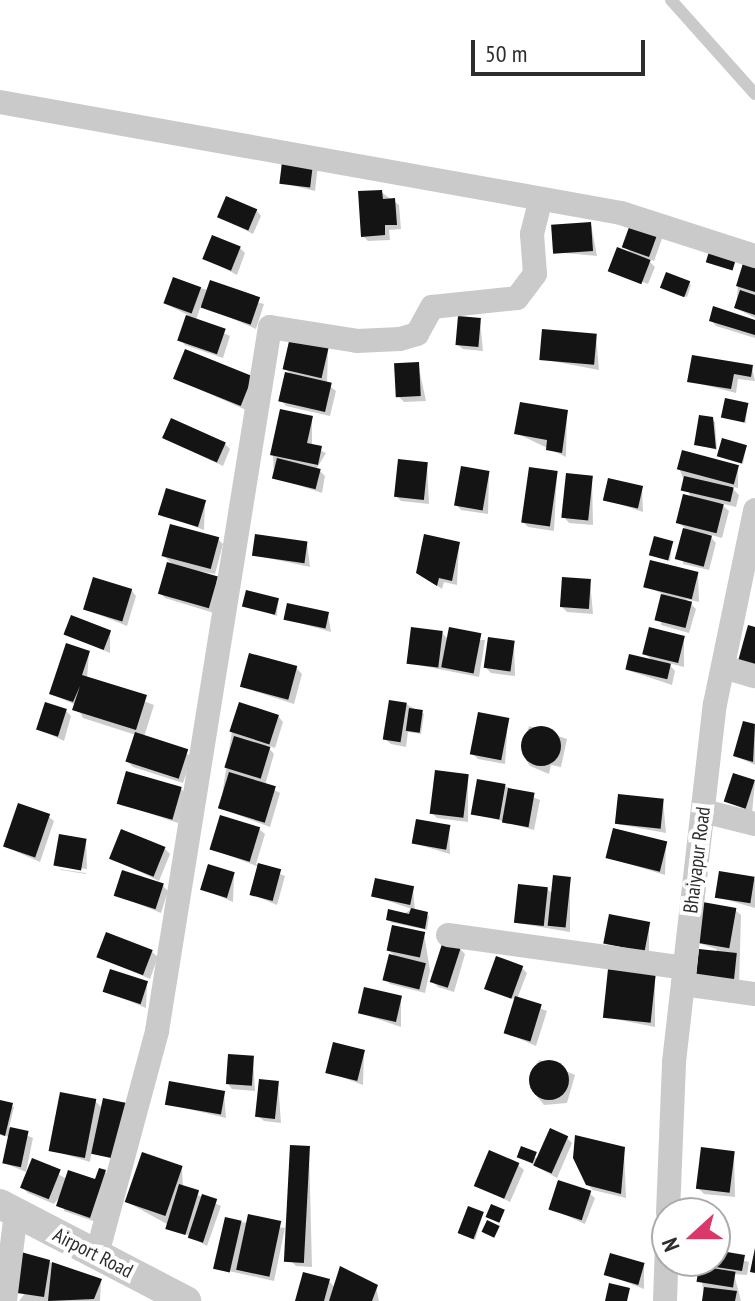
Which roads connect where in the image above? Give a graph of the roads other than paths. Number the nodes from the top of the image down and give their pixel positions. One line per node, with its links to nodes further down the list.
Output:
1 (671, 0): 2 (lane)
2 (755, 94)
3 (0, 102): 4 (street)
4 (541, 199): 5 (street); 16 (street)
5 (755, 256)
6 (755, 510): 7 (street, Bhaiyapur Road)
7 (723, 667): 8 (street); 9 (street, Bhaiyapur Road)
8 (755, 676)
9 (703, 811): 10 (street); 12 (street, Bhaiyapur Road)
10 (755, 824)
11 (448, 935): 12 (street)
12 (684, 976): 13 (street); 14 (street, Bhaiyapur Road)
13 (755, 994)
14 (669, 1197)
15 (8, 1208): 16 (street, Airport Road); 18 (street)
16 (97, 1254): 19 (street, Airport Road)
17 (666, 1277): 20 (street)
18 (5, 1301)
19 (186, 1301)
20 (665, 1301)

